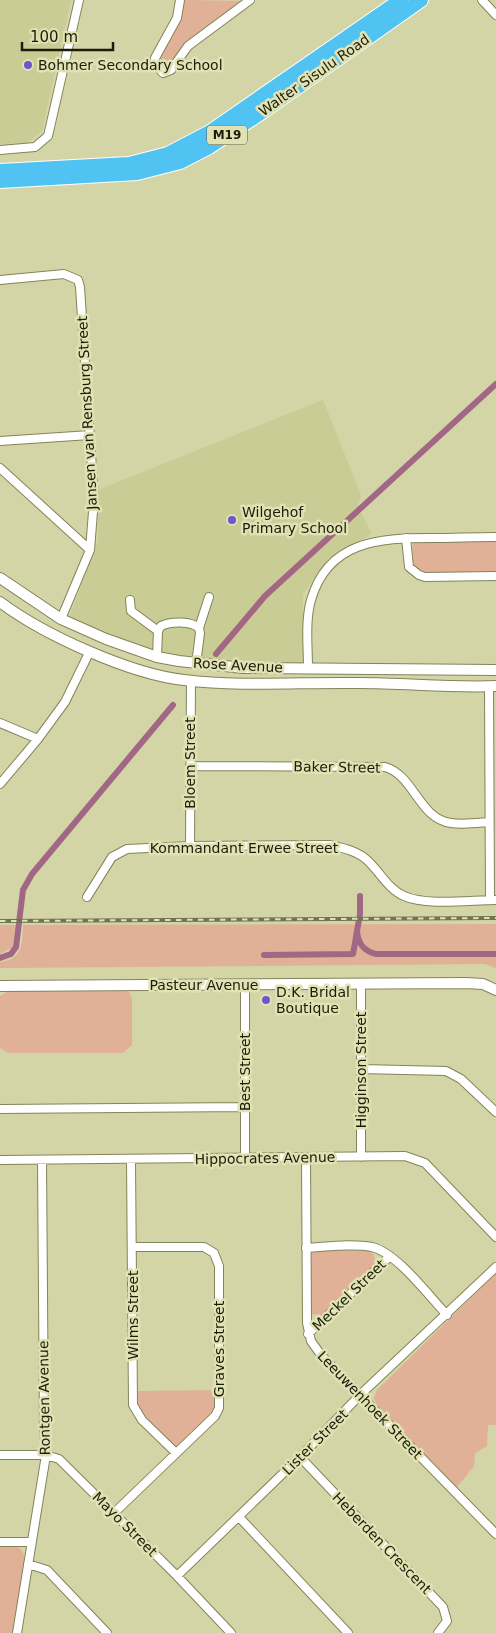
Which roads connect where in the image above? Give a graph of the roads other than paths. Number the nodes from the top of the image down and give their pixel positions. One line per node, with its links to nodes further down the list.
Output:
1 (79, 0): 9 (street)
2 (180, 0): 6 (street)
3 (401, 0): 8 (highway, Walter Sisulu Road / M19)
4 (421, 0): 8 (highway, Walter Sisulu Road / M19)
5 (482, 0): 7 (street)
6 (247, 1)
7 (496, 15)
8 (271, 98): 10 (highway, Walter Sisulu Road / M19)
9 (0, 150)
10 (136, 168): 11 (highway, Walter Sisulu Road / M19); 12 (highway, Walter Sisulu Road / M19)
11 (0, 171)
12 (0, 181)
13 (0, 280): 14 (street, Jansen van Rensburg Street)
14 (90, 435): 15 (street); 19 (street, Jansen van Rensburg Street)
15 (0, 441)
16 (0, 468): 19 (street)
17 (496, 537): 18 (street)
18 (406, 538): 20 (street); 39 (street)
19 (90, 550): 25 (street, Jansen van Rensburg Street)
20 (496, 576)
21 (0, 578): 25 (street, Rose Avenue)
22 (209, 598): 27 (street)
23 (130, 600): 29 (street)
24 (1, 603): 28 (street, Rose Avenue)
25 (57, 617): 26 (street, Rose Avenue); 28 (street)
26 (72, 624): 30 (street, Rose Avenue); 32 (street)
27 (199, 628): 29 (street); 37 (street)
28 (47, 630): 32 (street, Rose Avenue)
29 (158, 631): 35 (street)
30 (90, 632): 31 (street, Rose Avenue); 33 (street)
31 (106, 639): 34 (street); 35 (street, Rose Avenue)
32 (66, 640): 33 (street, Rose Avenue)
33 (87, 650): 34 (street, Rose Avenue); 47 (street)
34 (101, 657): 42 (street, Rose Avenue)
35 (157, 657): 36 (street, Rose Avenue)
36 (185, 662): 37 (street, Rose Avenue); 42 (street)
37 (198, 664): 38 (street, Rose Avenue); 42 (street)
38 (296, 668): 39 (street, Rose Avenue); 44 (street)
39 (313, 668): 40 (street, Rose Avenue); 43 (street)
40 (480, 670): 41 (street, Rose Avenue); 45 (street)
41 (496, 670)
42 (191, 681): 44 (street, Rose Avenue); 48 (street, Bloem Street)
43 (318, 683): 44 (street, Rose Avenue); 45 (street, Rose Avenue)
44 (296, 684)
45 (488, 686): 49 (street)
46 (0, 723): 47 (street)
47 (38, 740): 50 (street)
48 (190, 766): 51 (street, Baker Street); 52 (street, Bloem Street)
49 (493, 770): 51 (street)
50 (0, 784)
51 (489, 822): 54 (street)
52 (190, 846): 53 (street, Kommandant Erwee Street); 54 (street, Kommandant Erwee Street)
53 (87, 897)
54 (493, 900)
55 (361, 984): 56 (street, Pasteur Avenue); 58 (street, Pasteur Avenue); 59 (street, Higginson Street)
56 (244, 985): 57 (street, Pasteur Avenue); 60 (street, Best Street)
57 (3, 987)
58 (496, 990)
59 (361, 1070): 62 (street); 63 (street, Higginson Street)
60 (244, 1107): 61 (street); 64 (street, Best Street)
61 (0, 1109)
62 (496, 1112)
63 (360, 1157): 65 (street, Hippocrates Avenue); 69 (street, Hippocrates Avenue)
64 (245, 1158): 65 (street, Hippocrates Avenue); 68 (street, Hippocrates Avenue)
65 (306, 1158): 71 (street)
66 (0, 1160): 67 (street, Hippocrates Avenue)
67 (42, 1160): 68 (street, Hippocrates Avenue); 79 (street, Rontgen Avenue)
68 (131, 1160): 70 (street, Wilms Street)
69 (496, 1237)
70 (133, 1247): 77 (street, Wilms Street); 77 (street, Graves Street)
71 (306, 1248): 72 (street); 75 (street)
72 (390, 1256): 74 (street); 75 (street, Meckel Street)
73 (496, 1267): 74 (street, Lister Street)
74 (447, 1315): 76 (street, Lister Street)
75 (308, 1334): 76 (street, Leeuwenhoek Street)
76 (361, 1394): 80 (street, Lister Street); 83 (street, Leeuwenhoek Street)
77 (176, 1452): 81 (street, Graves Street)
78 (0, 1455): 79 (street, Mayo Street)
79 (46, 1455): 81 (street, Mayo Street); 85 (street, Rontgen Avenue)
80 (300, 1457): 82 (street, Lister Street); 92 (street, Heberden Crescent)
81 (114, 1513): 87 (street, Mayo Street)
82 (239, 1517): 87 (street, Lister Street); 91 (street)
83 (496, 1534)
84 (0, 1542): 85 (street)
85 (31, 1542): 86 (street, Rontgen Avenue)
86 (28, 1564): 88 (street, Rontgen Avenue); 89 (street)
87 (177, 1576): 90 (street, Mayo Street)
88 (17, 1633)
89 (107, 1633)
90 (231, 1633)
91 (348, 1633)
92 (438, 1633)

